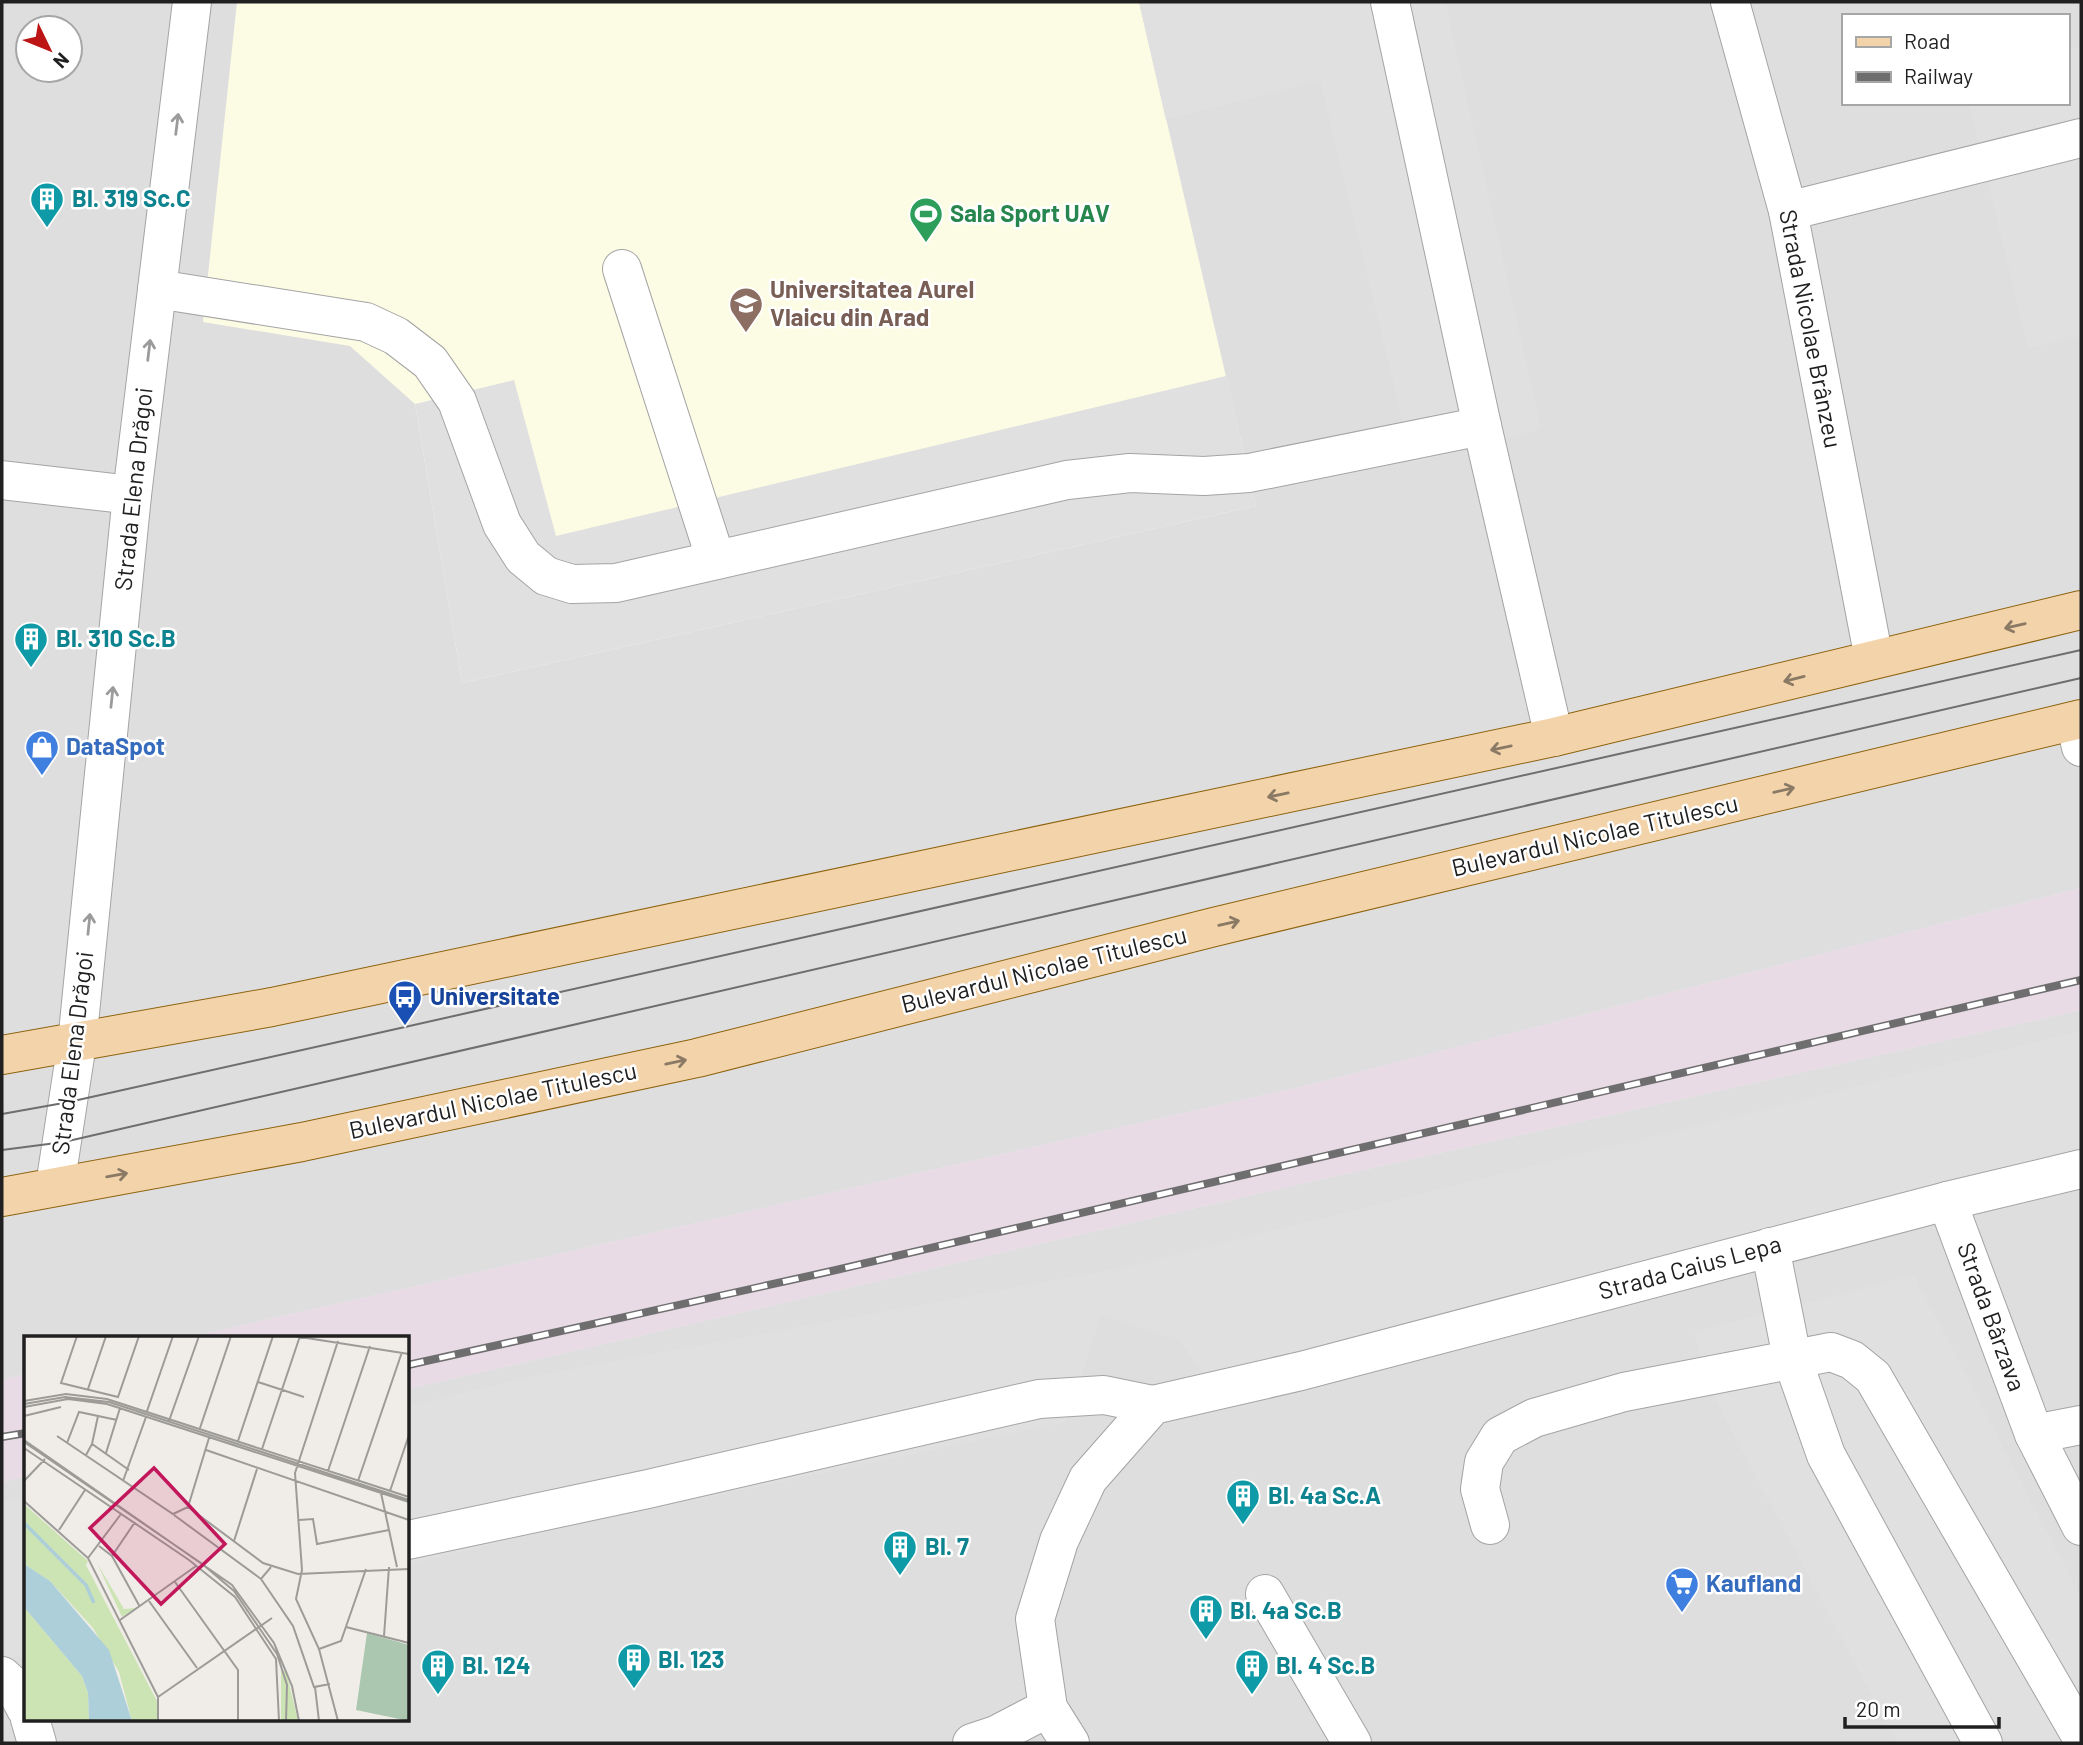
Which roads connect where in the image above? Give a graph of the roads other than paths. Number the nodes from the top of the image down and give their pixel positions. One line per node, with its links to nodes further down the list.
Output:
1 (192, 2): 7 (street, Strada Elena Drăgoi, one-way to 1)
2 (1390, 2): 8 (street)
3 (1730, 2): 5 (street, Strada Nicolae Brânzeu)
4 (2081, 138): 5 (street)
5 (1788, 211): 13 (street, Strada Nicolae Brânzeu)
6 (622, 269): 11 (street)
7 (157, 289): 10 (street, Strada Elena Drăgoi, one-way to 7); 11 (street)
8 (1482, 426): 11 (street); 15 (street)
9 (2, 480): 10 (street)
10 (132, 495): 16 (street, Strada Elena Drăgoi, one-way to 10)
11 (716, 560)
12 (2081, 610): 13 (main road, one-way to 13)
13 (1874, 659): 15 (main road, one-way to 15)
14 (2079, 729): 19 (main road, Bulevardul Nicolae Titulescu, one-way to 14)
15 (1554, 737): 16 (main road, one-way to 16)
16 (77, 1043): 17 (main road); 19 (street, Strada Elena Drăgoi)
17 (2, 1055)
18 (2081, 1169): 21 (street, Strada Caius Lepa)
19 (55, 1186): 20 (main road, Bulevardul Nicolae Titulescu)
20 (2, 1197)
21 (1947, 1200): 22 (street, Strada Caius Lepa); 26 (street, Strada Bârzava)
22 (1770, 1247): 23 (street); 24 (street, Strada Caius Lepa)
23 (1792, 1358): 27 (street); 37 (street); 42 (street)
24 (1153, 1405): 29 (street); 35 (street)
25 (2081, 1425): 26 (street)
26 (2034, 1434): 28 (street, Strada Bârzava)
27 (1490, 1525)
28 (2081, 1526)
29 (410, 1540)
30 (1265, 1594): 41 (street)
31 (24, 1657): 32 (street)
32 (2, 1668)
33 (2, 1676): 34 (street)
34 (24, 1705)
35 (1048, 1708): 39 (street); 40 (street)
36 (30, 1720): 38 (street)
37 (2081, 1736)
38 (37, 1743)
39 (972, 1743)
40 (1070, 1743)
41 (1352, 1743)
42 (1983, 1743)

